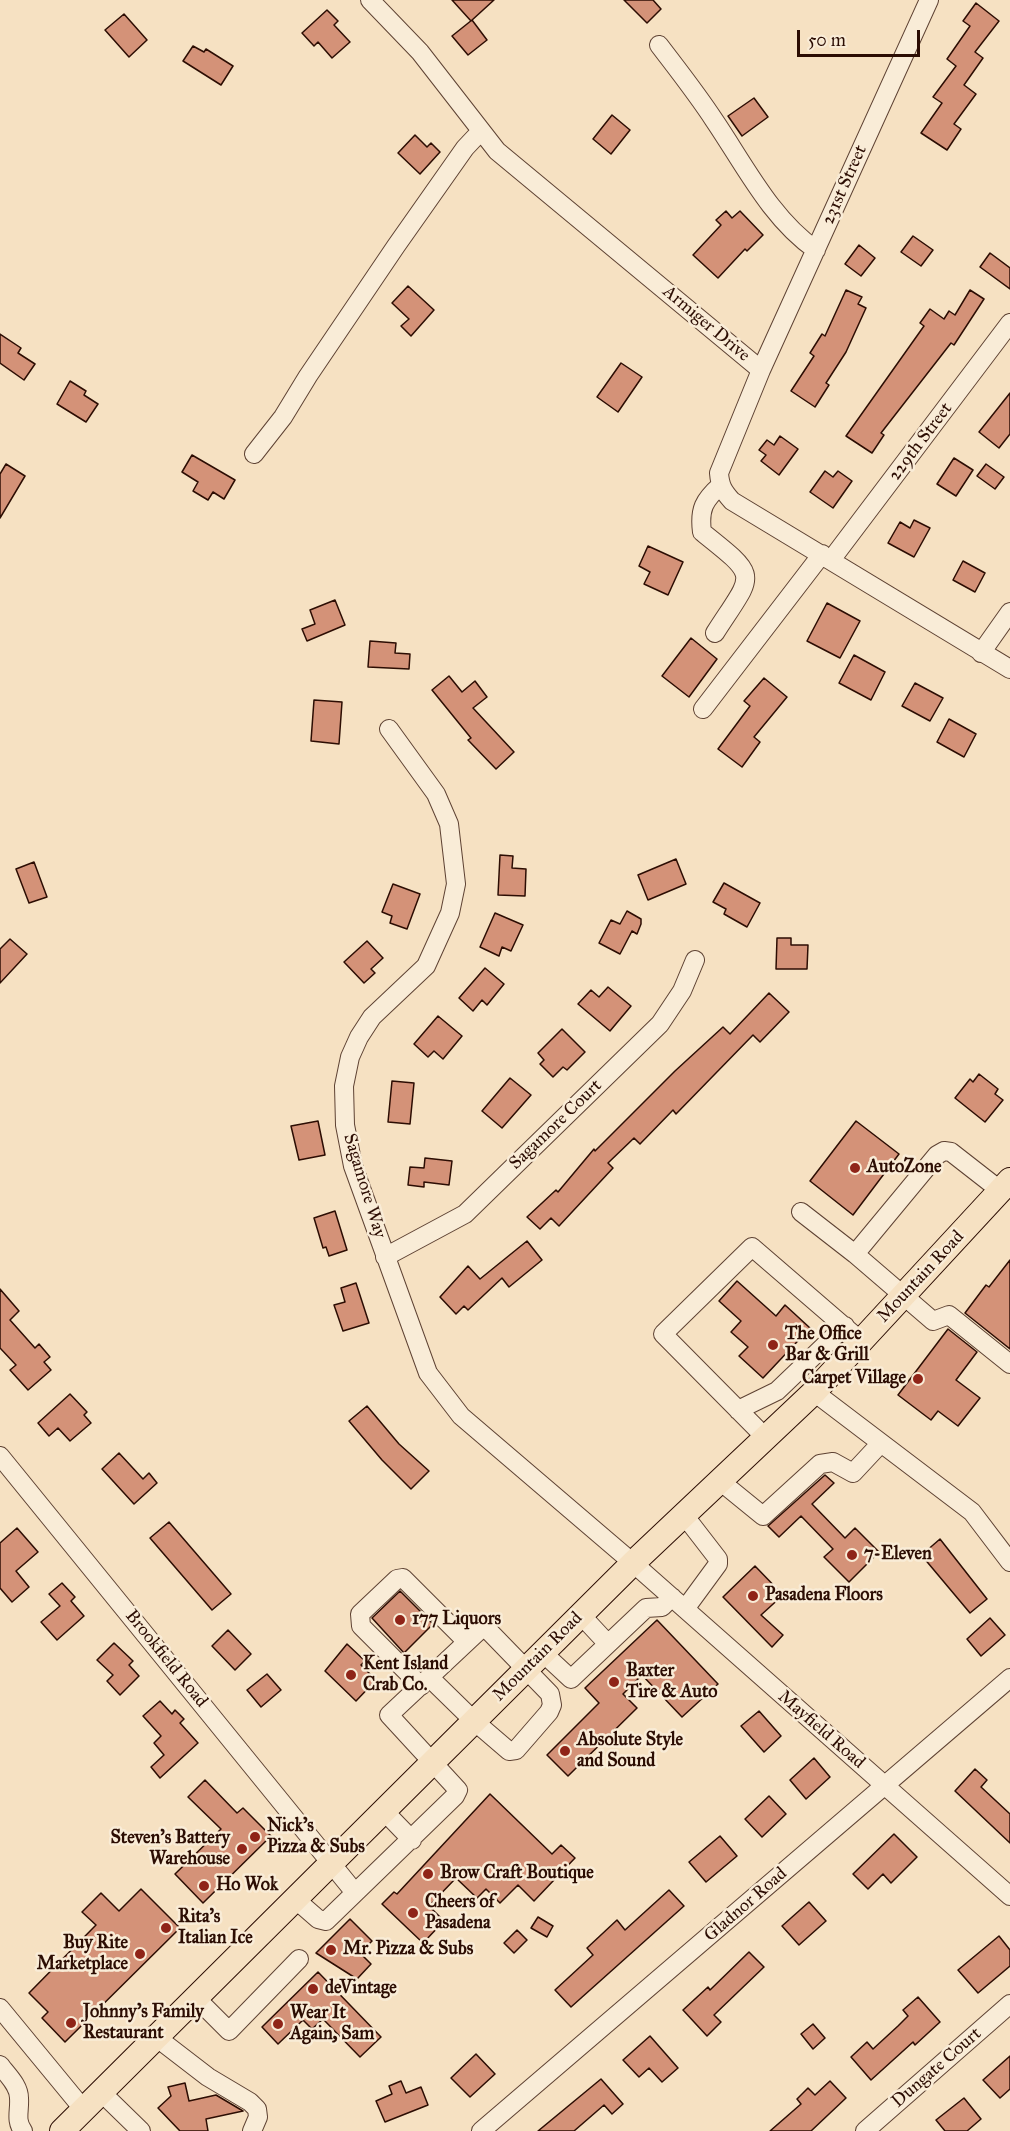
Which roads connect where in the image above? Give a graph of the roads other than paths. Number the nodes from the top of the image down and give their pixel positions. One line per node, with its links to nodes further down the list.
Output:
1 (370, 0): 4 (street, Armiger Drive)
2 (929, 0): 5 (street, 231st Street)
3 (659, 45): 5 (street)
4 (481, 130): 7 (street, Armiger Drive); 8 (street)
5 (816, 250): 7 (street, 231st Street)
6 (1010, 323): 10 (street, 229th Street)
7 (761, 370): 9 (street, Armiger Drive)
8 (254, 454)
9 (721, 484): 10 (street); 12 (street)
10 (826, 557): 13 (street); 15 (street, 229th Street)
11 (1010, 612): 13 (street)
12 (715, 633)
13 (981, 653): 14 (street)
14 (1010, 669)
15 (703, 709)
16 (389, 729): 21 (street, Sagamore Way)
17 (696, 960): 21 (street, Sagamore Court)
18 (1005, 1185): 20 (street); 22 (main road, Mountain Road)
19 (801, 1212): 20 (street)
20 (855, 1254): 22 (street)
21 (385, 1257): 33 (street, Sagamore Way)
22 (903, 1296): 23 (main road, Mountain Road); 24 (street)
23 (853, 1334): 25 (main road, Mountain Road); 26 (street); 26 (street)
24 (1010, 1364)
25 (814, 1392): 27 (main road, Mountain Road); 28 (street)
26 (738, 1410): 27 (street)
27 (766, 1438): 30 (main road, Mountain Road)
28 (881, 1443): 30 (street); 32 (street)
29 (0, 1456): 48 (street, Brookfield Road)
30 (720, 1481): 31 (main road, Mountain Road)
31 (684, 1515): 33 (main road, Mountain Road); 34 (street)
32 (1010, 1562)
33 (633, 1563): 34 (street, Mayfield Road); 35 (main road, Mountain Road)
34 (679, 1603): 37 (street); 45 (street, Mayfield Road)
35 (581, 1615): 37 (street); 38 (main road, Mountain Road)
36 (467, 1642): 38 (street); 41 (street); 41 (street)
37 (608, 1644): 39 (street)
38 (535, 1661): 39 (street); 42 (street); 43 (main road, Mountain Road)
39 (567, 1678): 42 (street)
40 (1010, 1678): 45 (street, Gladnor Road)
41 (425, 1682): 43 (street); 44 (street)
42 (550, 1694): 43 (street)
43 (474, 1721): 44 (main road, Mountain Road)
44 (433, 1761): 46 (main road, Mountain Road); 47 (street)
45 (884, 1786): 50 (street, Mayfield Road); 64 (street, Gladnor Road)
46 (383, 1810): 47 (street); 48 (main road, Mountain Road)
47 (411, 1840): 49 (street)
48 (331, 1862): 49 (street, Brookfield Road); 51 (main road, Mountain Road)
49 (357, 1891): 51 (street)
50 (1010, 1896)
51 (295, 1899): 53 (main road, Mountain Road)
52 (299, 1959): 53 (street)
53 (196, 1998): 56 (main road, Mountain Road)
54 (1010, 2004): 65 (street, Dungate Court)
55 (0, 2008): 59 (street)
56 (156, 2037): 58 (main road, Mountain Road); 63 (street)
57 (0, 2065): 60 (street)
58 (101, 2092): 59 (main road, Mountain Road); 62 (street)
59 (84, 2110): 61 (main road, Mountain Road)
60 (23, 2131)
61 (63, 2131)
62 (141, 2131)
63 (252, 2131)
64 (481, 2131)
65 (865, 2131)

